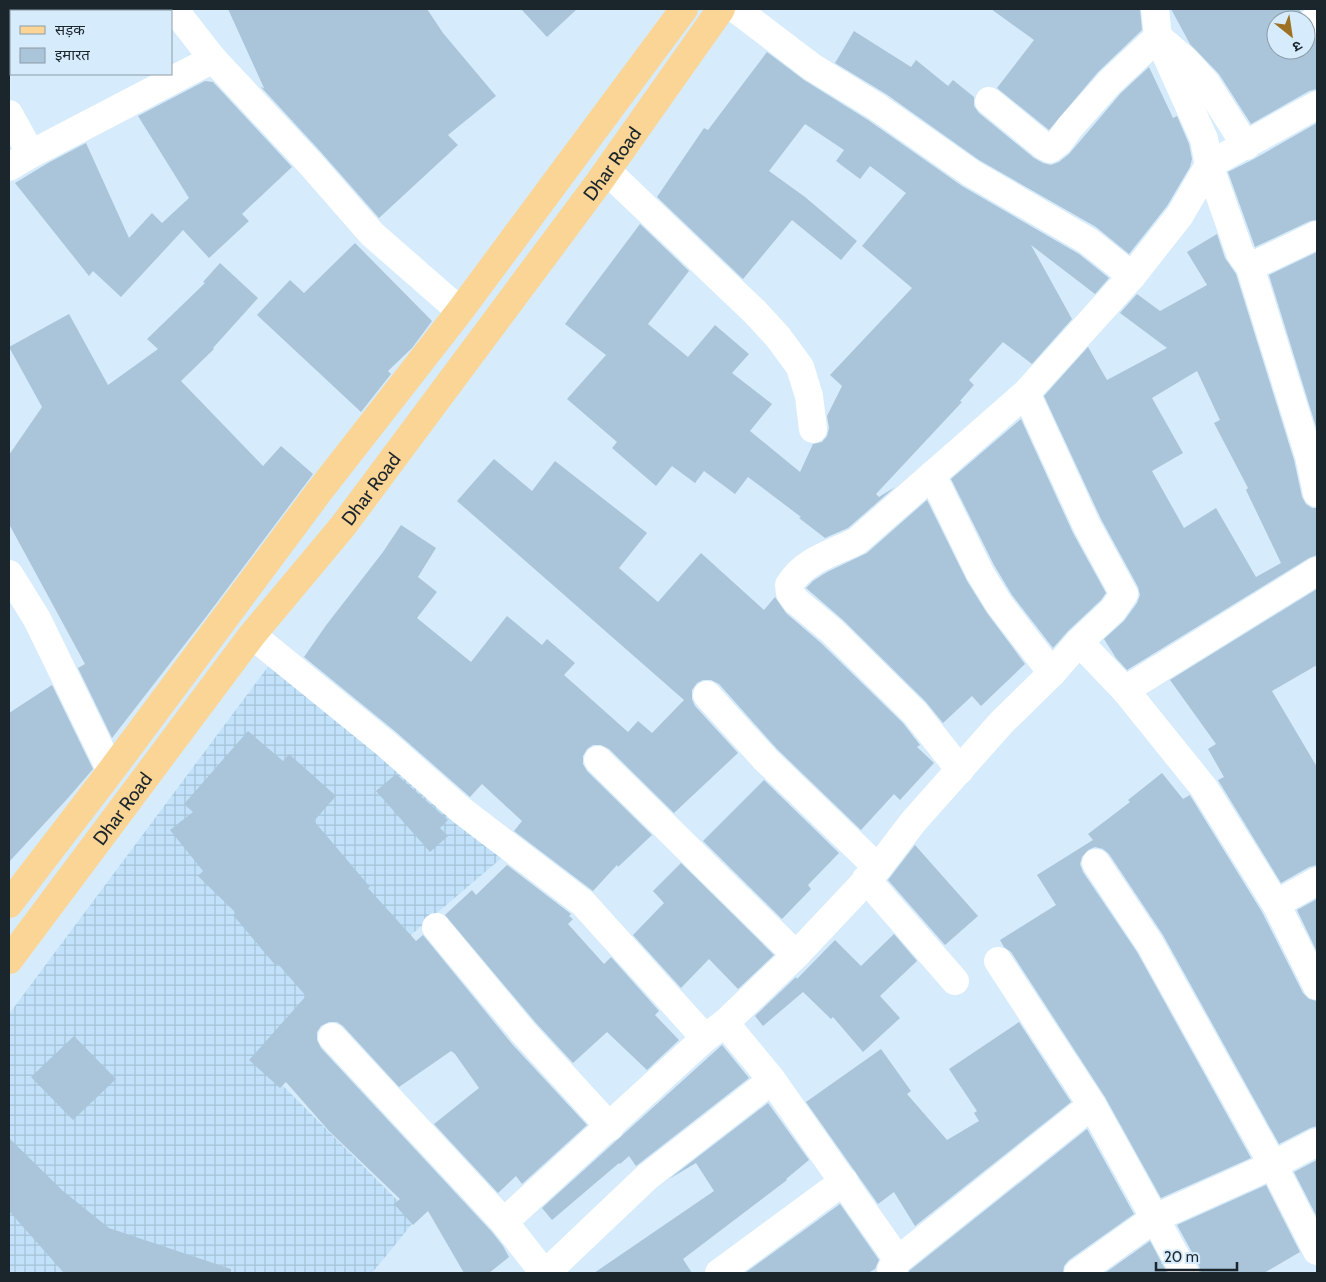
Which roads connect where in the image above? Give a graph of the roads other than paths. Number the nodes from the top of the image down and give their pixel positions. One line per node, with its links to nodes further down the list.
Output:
1 (174, 9): 7 (street)
2 (684, 9): 18 (main road, Dhar Road)
3 (721, 9): 14 (main road, Dhar Road)
4 (736, 9): 17 (street)
5 (1155, 9): 6 (street)
6 (1158, 37): 8 (street); 11 (street); 13 (street)
7 (213, 59): 12 (street); 18 (street)
8 (989, 101)
9 (1317, 105): 11 (street)
10 (9, 114): 12 (street)
11 (1246, 146): 13 (street)
12 (20, 161)
13 (1209, 165): 16 (street); 17 (street)
14 (606, 171): 20 (street); 25 (main road, Dhar Road)
15 (1317, 235): 16 (street)
16 (1250, 267): 22 (street)
17 (1132, 276): 19 (street)
18 (460, 311): 32 (main road, Dhar Road)
19 (1026, 393): 21 (street); 26 (street)
20 (812, 429)
21 (932, 475): 27 (street); 31 (street)
22 (1317, 493)
23 (1317, 571): 28 (street)
24 (9, 574): 32 (street)
25 (252, 635): 39 (main road, Dhar Road); 44 (street)
26 (1078, 642): 27 (street); 28 (street)
27 (1052, 673): 31 (street)
28 (1125, 690): 37 (street)
29 (707, 695): 34 (street)
30 (598, 760): 40 (street)
31 (960, 770): 34 (street)
32 (111, 771): 36 (main road, Dhar Road)
33 (1096, 863): 50 (street)
34 (872, 874): 40 (street); 42 (street)
35 (1317, 881): 37 (street)
36 (9, 904)
37 (1276, 904): 43 (street)
38 (436, 927): 48 (street)
39 (11, 950)
40 (796, 955): 44 (street)
41 (998, 961): 47 (street)
42 (955, 981)
43 (1317, 986)
44 (715, 1031): 46 (street); 48 (street)
45 (332, 1037): 53 (street)
46 (772, 1080): 51 (street); 56 (street)
47 (1092, 1104): 52 (street); 55 (street)
48 (610, 1126): 53 (street)
49 (1317, 1142): 50 (street)
50 (1273, 1166): 52 (street); 54 (street)
51 (844, 1181): 55 (street); 57 (street)
52 (1155, 1218): 58 (street); 59 (street)
53 (504, 1222): 56 (street)
54 (1317, 1251)
55 (892, 1269)
56 (545, 1273)
57 (719, 1273)
58 (1078, 1273)
59 (1185, 1273)

